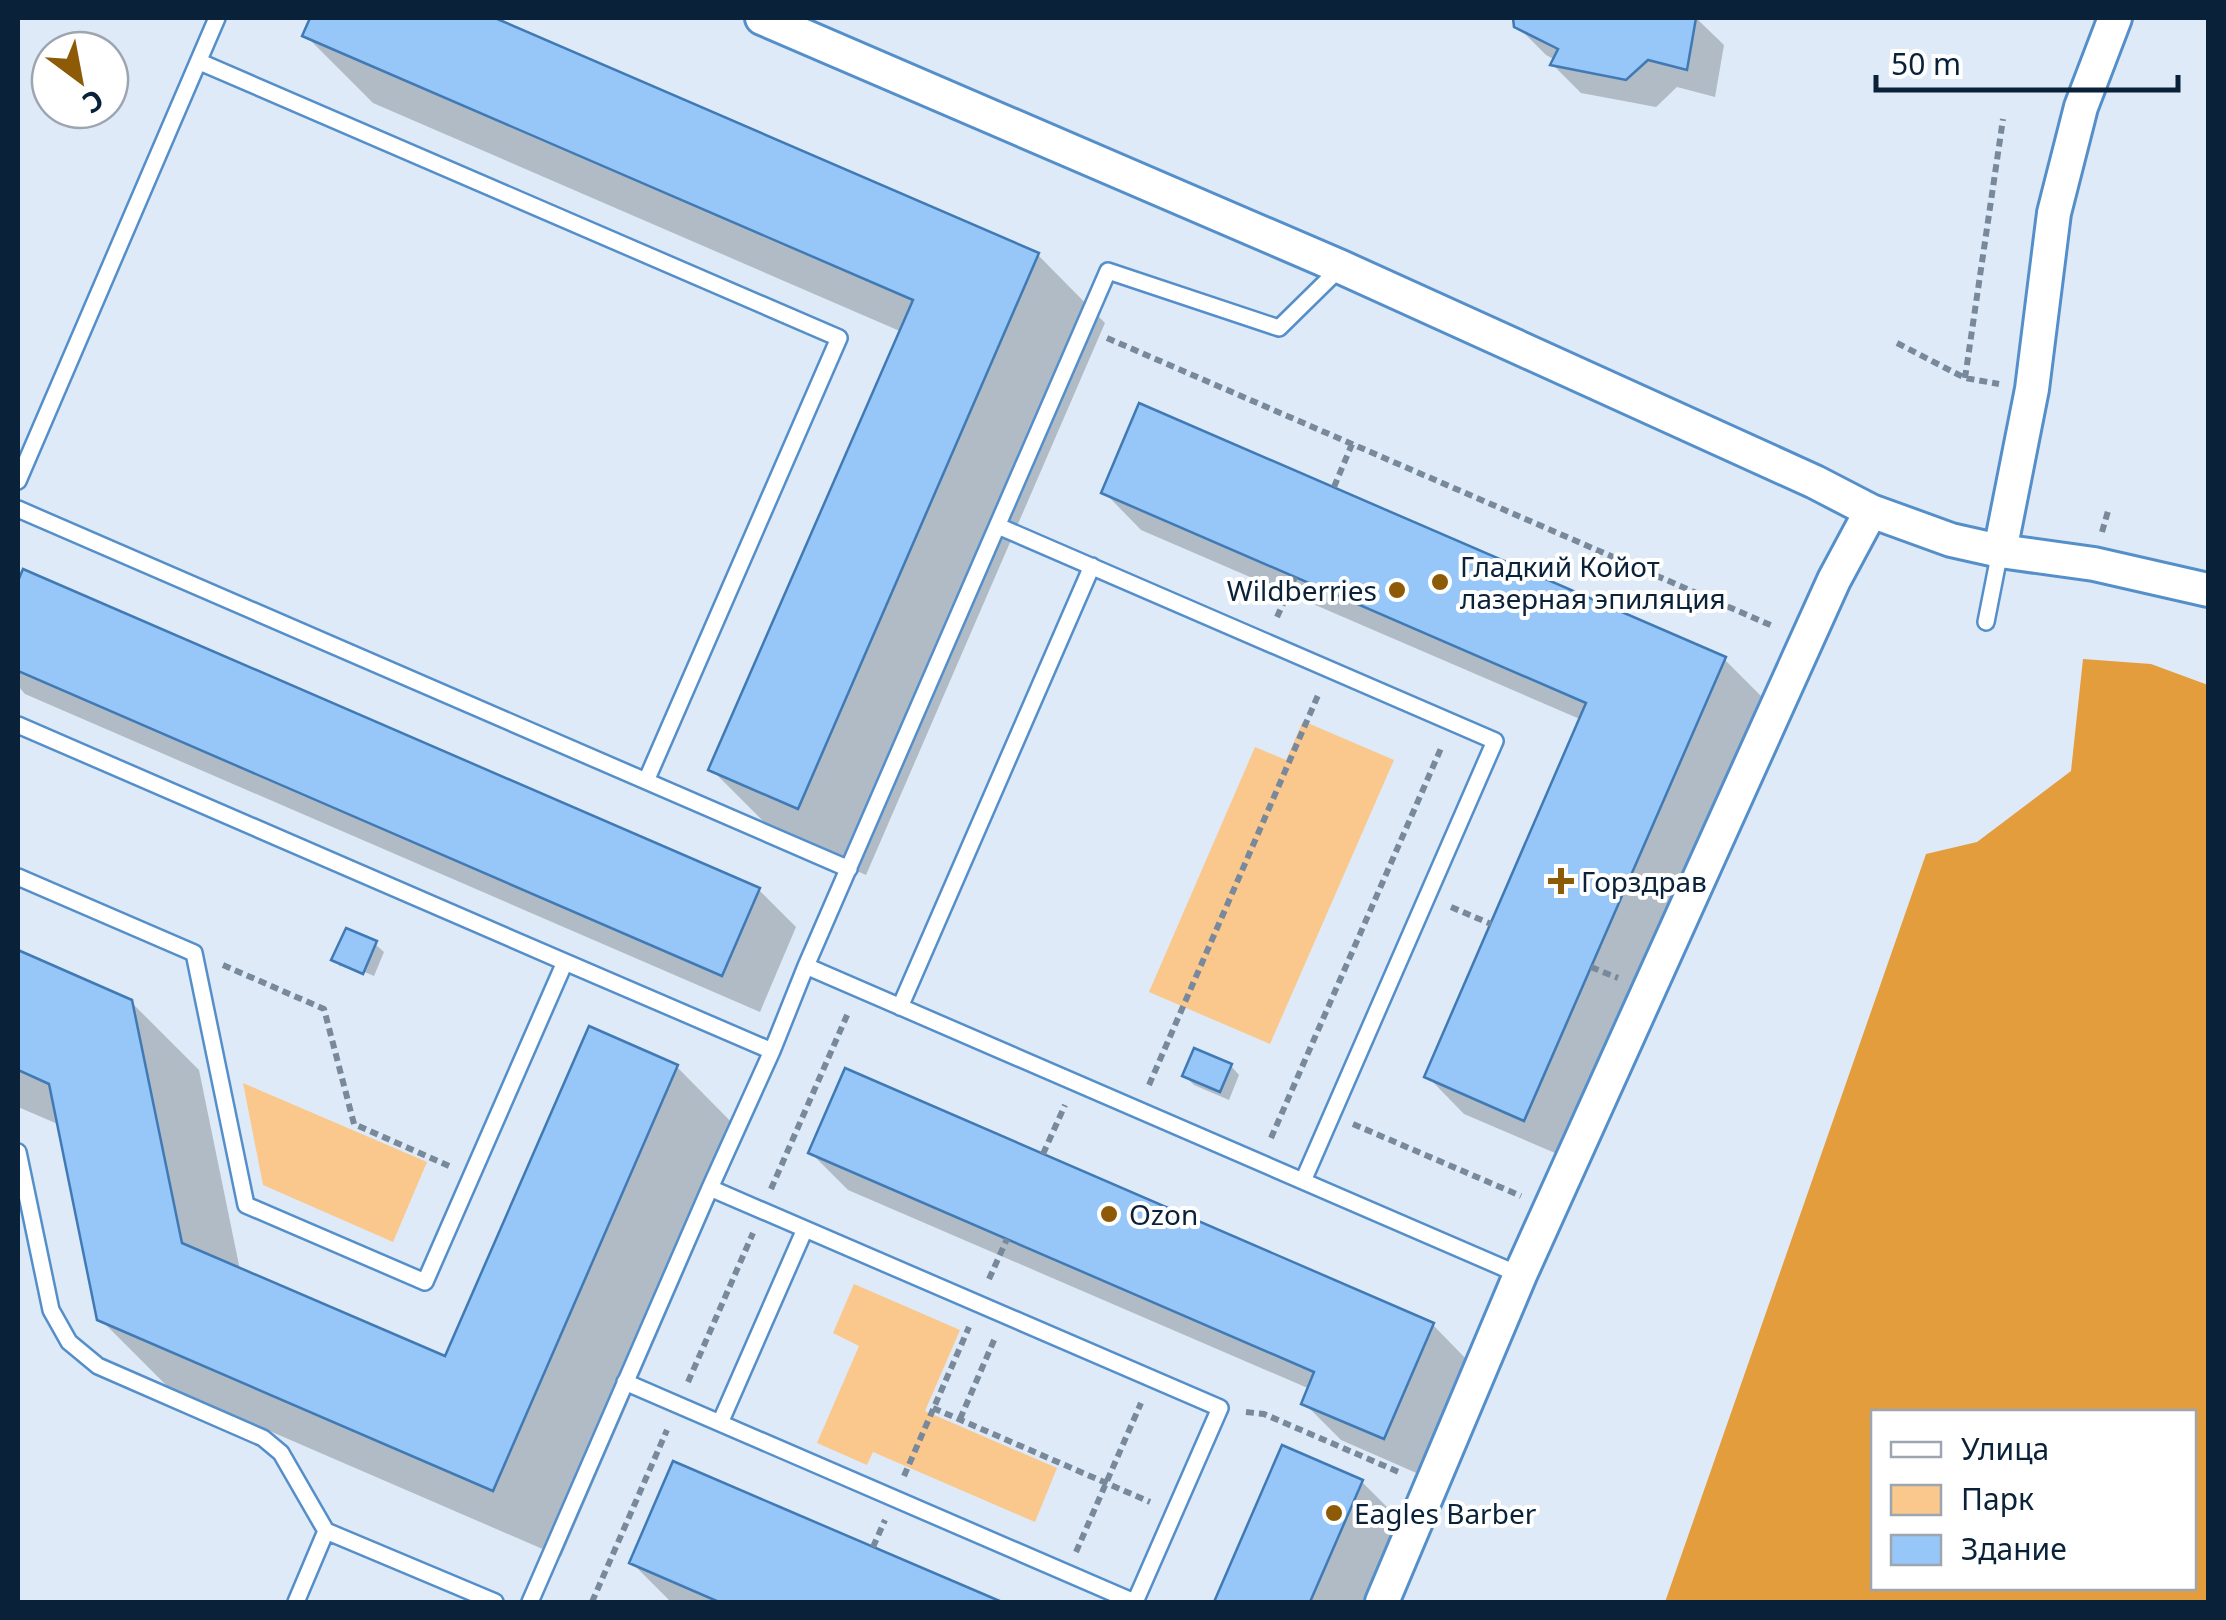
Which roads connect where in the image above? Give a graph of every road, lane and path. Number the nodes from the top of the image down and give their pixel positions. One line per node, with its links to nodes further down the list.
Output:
1 (217, 18): 4 (lane)
2 (762, 18): 6 (street)
3 (2115, 18): 19 (street)
4 (200, 62): 12 (lane); 29 (lane)
5 (2003, 119): 9 (path)
6 (1341, 266): 7 (lane); 15 (street)
7 (1083, 328): 11 (path); 17 (lane)
8 (1897, 343): 9 (path)
9 (1965, 378): 10 (path)
10 (2001, 385)
11 (1352, 444): 13 (path); 25 (path)
12 (18, 481)
13 (1334, 487)
14 (18, 509): 29 (lane)
15 (1872, 511): 19 (street); 25 (street)
16 (2108, 512): 18 (path)
17 (998, 526): 20 (lane); 30 (lane)
18 (2101, 538)
19 (2000, 551): 22 (street); 23 (lane)
20 (1092, 566): 24 (lane); 37 (lane)
21 (1295, 577): 24 (path)
22 (2208, 590)
23 (1986, 622)
24 (1266, 641): 26 (lane)
25 (1808, 642): 48 (street)
26 (1330, 669): 27 (lane); 40 (path)
27 (1452, 722): 32 (lane); 44 (path)
28 (18, 725): 35 (lane)
29 (646, 781): 30 (lane)
30 (849, 869): 36 (lane)
31 (18, 876): 34 (lane)
32 (1427, 896): 33 (path); 41 (lane)
33 (1490, 924)
34 (194, 953): 45 (path); 45 (lane)
35 (565, 962): 38 (lane); 45 (lane)
36 (806, 966): 37 (lane); 38 (lane)
37 (900, 1007): 39 (lane)
38 (772, 1052): 47 (lane)
39 (1075, 1082): 40 (lane); 43 (path)
40 (1138, 1110): 44 (lane)
41 (1332, 1114): 46 (lane); 48 (path)
42 (18, 1152): 65 (lane)
43 (1044, 1154)
44 (1261, 1162): 46 (lane)
45 (472, 1176)
46 (1303, 1181): 51 (lane)
47 (710, 1188): 49 (lane); 55 (lane)
48 (1550, 1208): 51 (street)
49 (805, 1229): 52 (lane); 59 (lane)
50 (1007, 1239): 52 (path)
51 (1520, 1275): 62 (street)
52 (979, 1304): 53 (lane); 56 (path)
53 (1005, 1315): 54 (lane); 58 (path)
54 (1152, 1379): 57 (lane); 61 (path)
55 (625, 1382): 59 (lane); 70 (lane)
56 (933, 1408): 58 (path); 63 (path)
57 (1220, 1408): 62 (path); 64 (lane)
58 (960, 1420): 61 (path)
59 (720, 1424): 63 (lane)
60 (658, 1452): 71 (path)
61 (1106, 1483): 64 (path); 67 (path)
62 (1430, 1486): 73 (street)
63 (894, 1500): 66 (path); 67 (lane)
64 (1174, 1512): 72 (lane)
65 (326, 1531): 68 (lane); 69 (lane)
66 (873, 1547)
67 (1067, 1574): 72 (lane)
68 (296, 1602)
69 (495, 1602)
70 (530, 1602)
71 (592, 1602)
72 (1134, 1602)
73 (1382, 1602)

